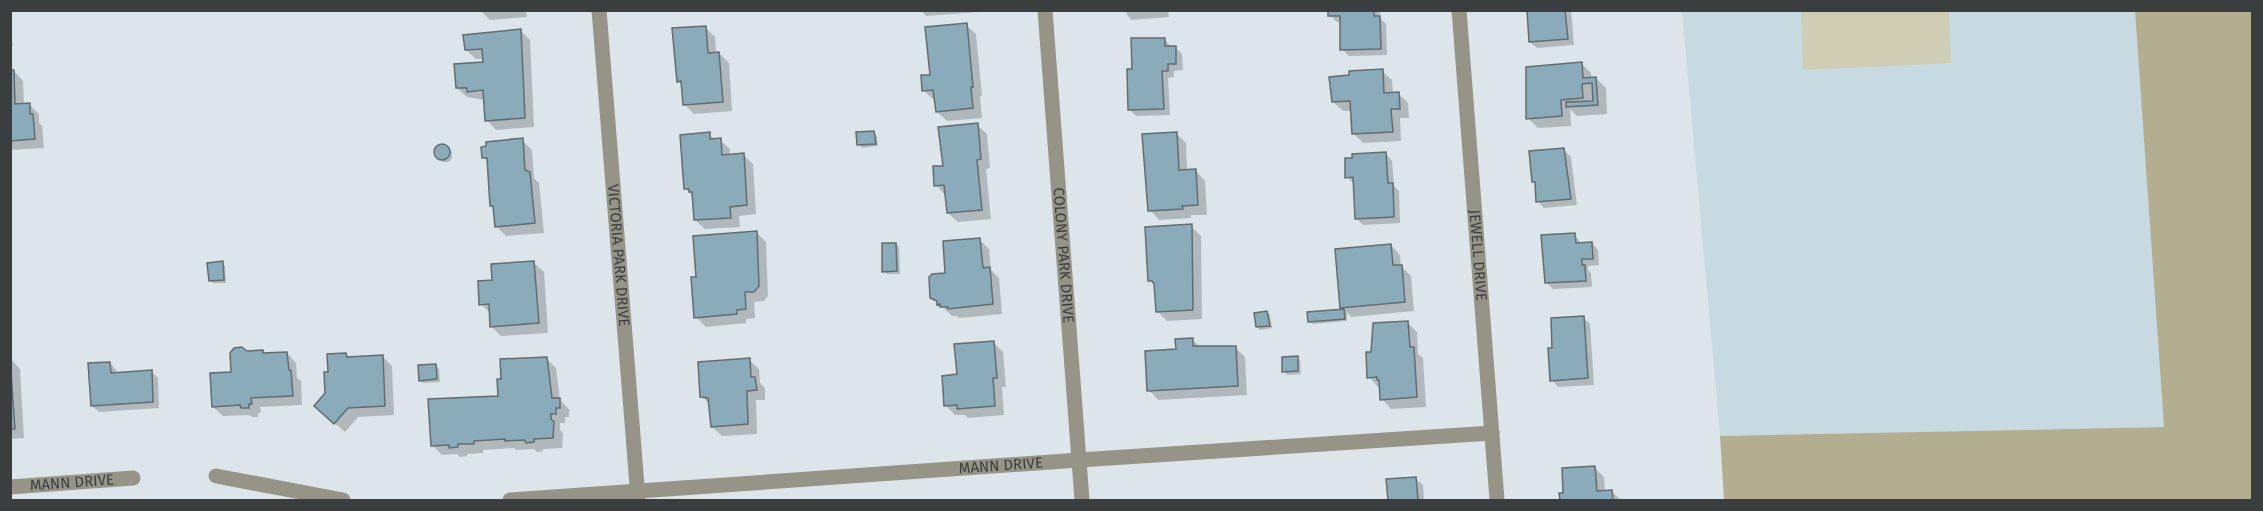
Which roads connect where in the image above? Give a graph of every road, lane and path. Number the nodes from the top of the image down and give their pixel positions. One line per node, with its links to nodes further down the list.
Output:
1 (599, 10): 9 (street, VICTORIA PARK DRIVE)
2 (1045, 10): 5 (street, COLONY PARK DRIVE)
3 (1459, 10): 4 (street, JEWELL DRIVE)
4 (1492, 433): 5 (street, MANN DRIVE); 13 (street, JEWELL DRIVE)
5 (1079, 460): 9 (street, MANN DRIVE); 12 (street, COLONY PARK DRIVE)
6 (216, 476): 10 (street)
7 (133, 478): 8 (street, MANN DRIVE)
8 (10, 487)
9 (637, 495): 11 (street, MANN DRIVE)
10 (343, 501)
11 (510, 501)
12 (1082, 501)
13 (1497, 501)

